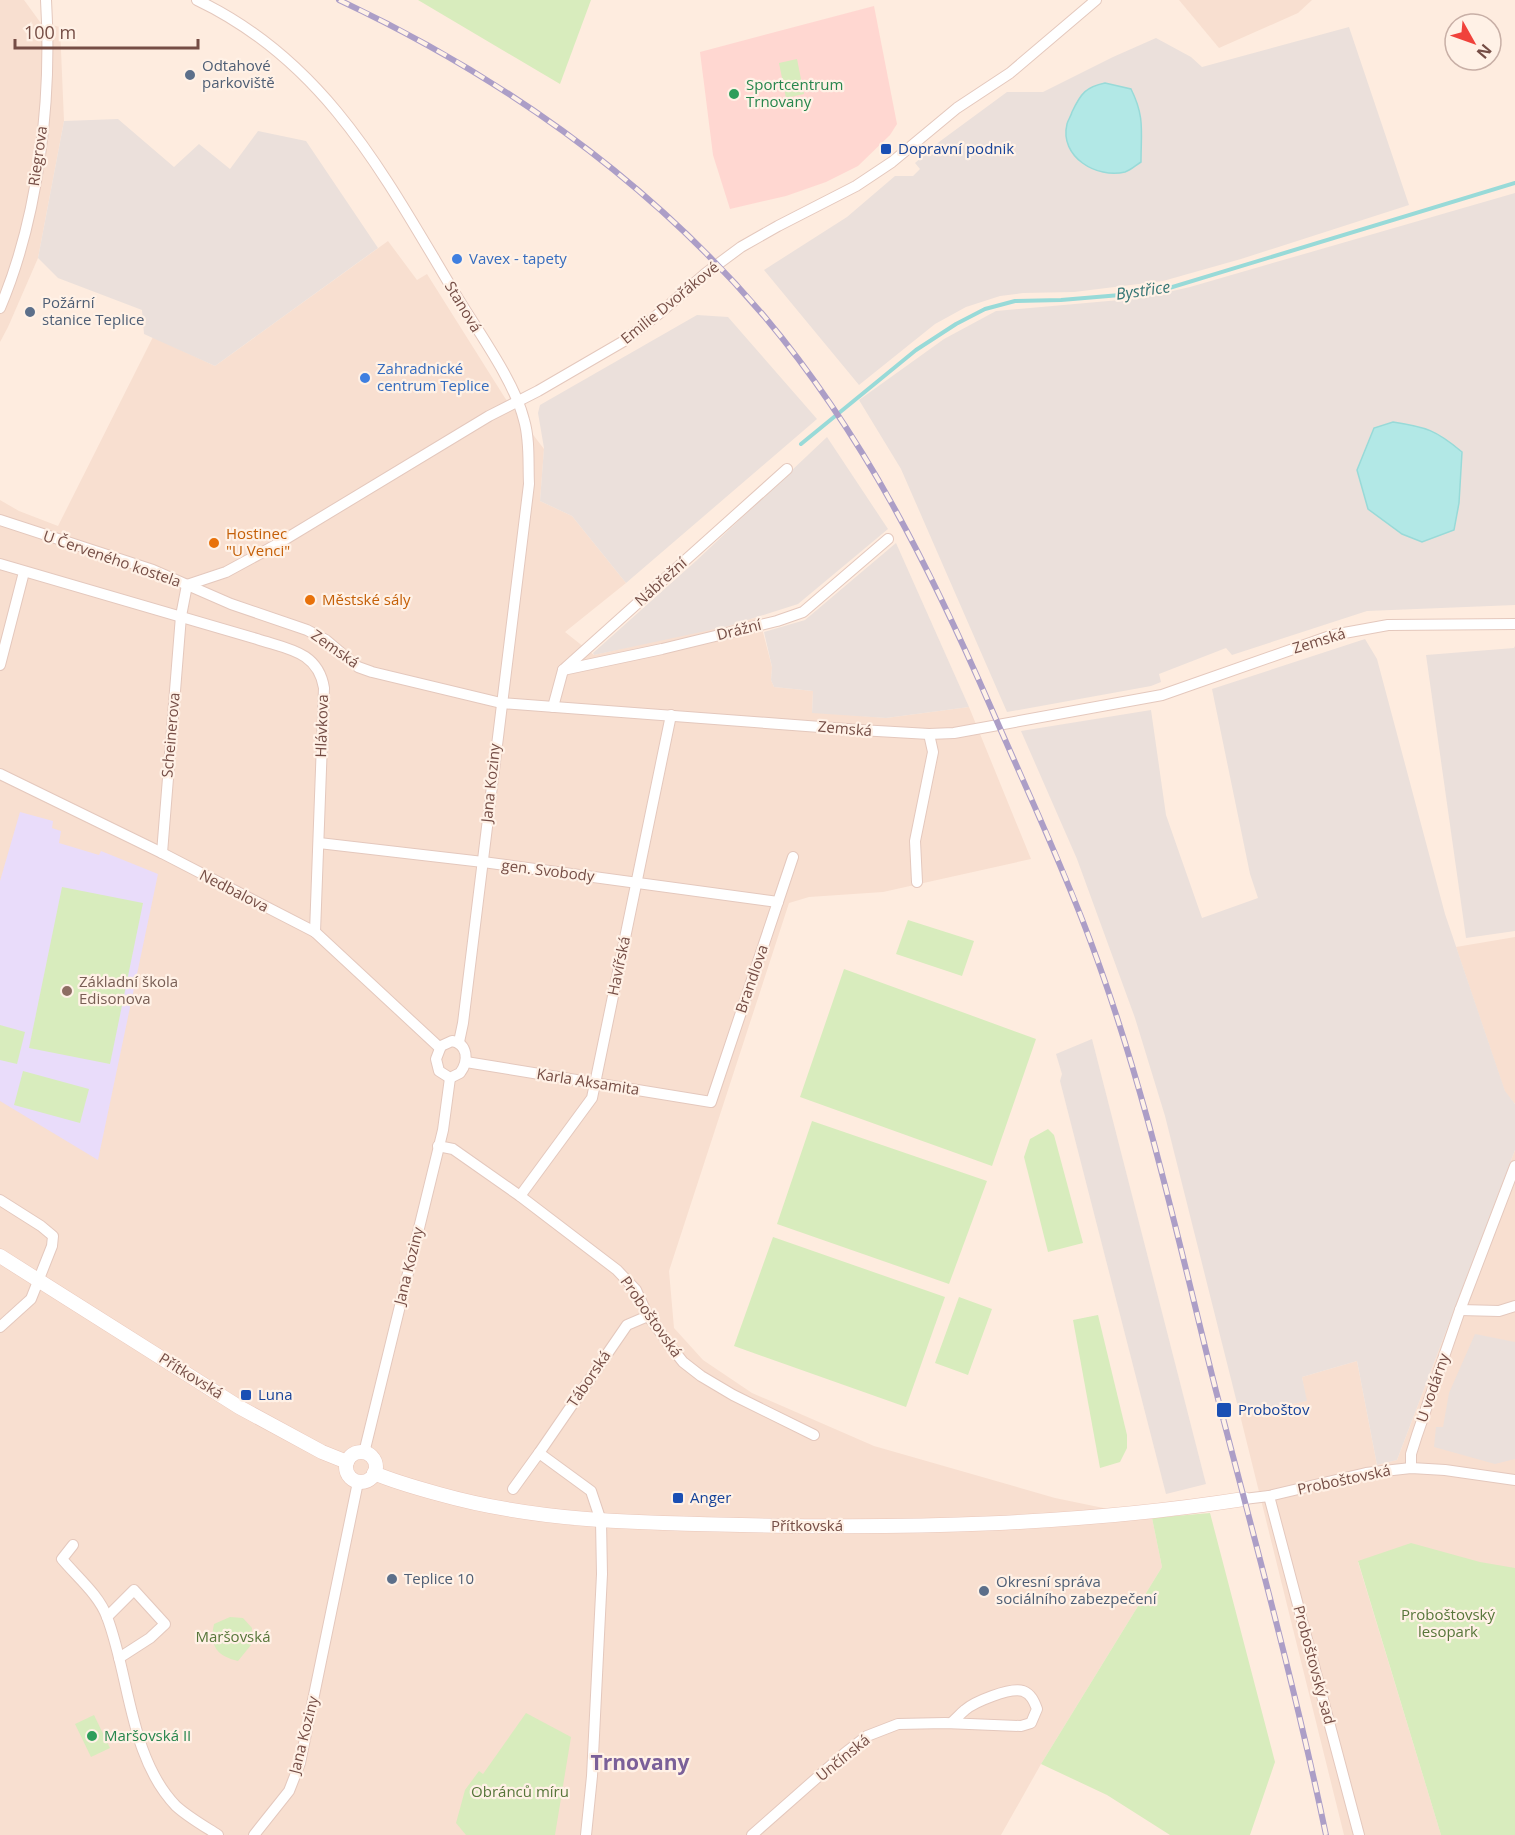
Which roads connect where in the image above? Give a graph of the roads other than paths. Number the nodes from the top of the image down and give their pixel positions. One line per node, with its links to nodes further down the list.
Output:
1 (46, 0): 4 (street, Riegrova)
2 (197, 0): 5 (street, Stanová)
3 (1096, 0): 5 (street, Emilie Dvořákové)
4 (1, 302)
5 (518, 402): 11 (street, Emilie Dvořákové); 16 (street, Stanová)
6 (787, 469): 15 (street, Nábřežní)
7 (0, 520): 11 (street, U Červeného kostela)
8 (888, 539): 15 (street, Drážní)
9 (0, 564): 10 (street)
10 (24, 572): 12 (street); 14 (street)
11 (187, 585): 12 (street, U Červeného kostela); 16 (street, Zemská)
12 (181, 616): 21 (street, Hlávkova); 22 (street, Scheinerova)
13 (1515, 624): 19 (street, Zemská)
14 (0, 665)
15 (563, 670): 17 (street)
16 (501, 703): 17 (street, Zemská); 24 (street, Jana Koziny)
17 (553, 707): 18 (street, Zemská)
18 (671, 715): 19 (street, Zemská); 26 (street, Havířská)
19 (929, 734): 25 (street)
20 (0, 774): 22 (street, Nedbalova)
21 (319, 843): 24 (street, gen. Svobody); 28 (street, Hlávkova)
22 (162, 853): 28 (street, Nedbalova)
23 (793, 857): 27 (street, Brandlova)
24 (483, 862): 26 (street, gen. Svobody); 29 (street, Jana Koziny)
25 (917, 882)
26 (637, 883): 27 (street, gen. Svobody); 33 (street, Havířská)
27 (778, 903): 34 (street, Brandlova)
28 (315, 932): 30 (street, Nedbalova)
29 (459, 1042): 30 (street); 31 (street)
30 (440, 1048): 32 (street)
31 (466, 1062): 32 (street); 33 (street, Karla Aksamita)
32 (450, 1078): 35 (street, Jana Koziny)
33 (594, 1082): 34 (street, Karla Aksamita); 37 (street, Havířská)
34 (711, 1102)
35 (438, 1146): 37 (street, Proboštovská); 46 (street, Jana Koziny)
36 (1515, 1166): 42 (street, U vodárny)
37 (520, 1196): 43 (street, Proboštovská)
38 (0, 1200): 40 (street)
39 (0, 1256): 40 (street, Přítkovská)
40 (39, 1282): 44 (street); 48 (street, Přítkovská)
41 (1515, 1306): 42 (street)
42 (1460, 1310): 49 (street, U vodárny)
43 (648, 1316): 45 (street, Proboštovská); 47 (street, Táborská)
44 (0, 1327)
45 (814, 1435)
46 (364, 1453): 48 (street); 50 (street)
47 (539, 1453): 53 (street, Táborská); 56 (street)
48 (347, 1462): 52 (street)
49 (1411, 1468): 51 (street, Proboštovská); 54 (street, Proboštovská)
50 (374, 1473): 52 (street); 56 (street, Přítkovská)
51 (1515, 1480)
52 (358, 1482): 62 (street, Jana Koziny)
53 (513, 1489)
54 (1269, 1496): 55 (street, Proboštovská); 65 (street, Proboštovský sad)
55 (1244, 1499): 56 (street, Přítkovská)
56 (601, 1521): 63 (street)
57 (73, 1545): 58 (street)
58 (107, 1617): 59 (street); 59 (street)
59 (119, 1658): 61 (street)
60 (951, 1724): 60 (street, Unčínská); 64 (street, Unčínská)
61 (218, 1835)
62 (254, 1835)
63 (586, 1835)
64 (752, 1835)
65 (1359, 1835)

